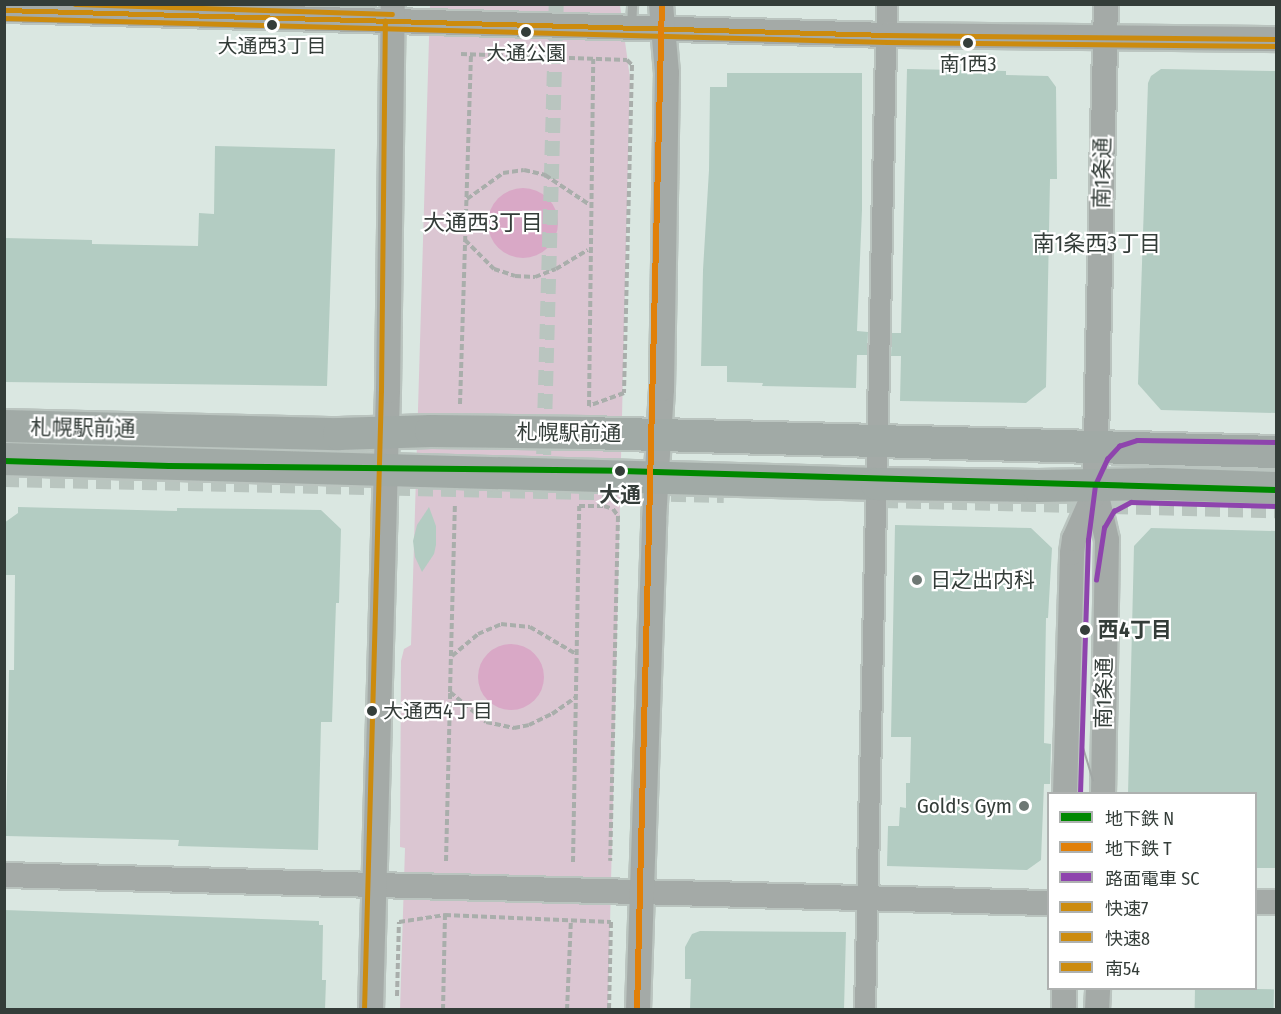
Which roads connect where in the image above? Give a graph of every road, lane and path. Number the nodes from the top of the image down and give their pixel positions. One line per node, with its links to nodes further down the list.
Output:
1 (661, 4): 7 (street)
2 (887, 4): 8 (street)
3 (1106, 4): 9 (street, 南1条通)
4 (4, 10): 5 (street)
5 (396, 10): 6 (street); 20 (street)
6 (632, 16): 7 (street)
7 (663, 29): 8 (street); 21 (street)
8 (886, 35): 9 (street); 22 (street)
9 (1105, 38): 10 (street); 23 (street, 南1条通)
10 (1276, 39)
11 (461, 54): 12 (path)
12 (471, 54): 13 (path); 14 (path)
13 (593, 59): 15 (path); 17 (path)
14 (466, 200): 15 (path); 16 (path)
15 (590, 205): 17 (path)
16 (465, 240): 17 (path); 18 (path)
17 (589, 250)
18 (460, 404)
19 (4, 426): 20 (highway, 札幌駅前通)
20 (387, 432): 21 (highway, 札幌駅前通); 26 (street)
21 (659, 435): 22 (highway, 札幌駅前通); 27 (street)
22 (878, 441): 23 (highway, 札幌駅前通); 28 (street)
23 (1096, 448): 24 (highway, 札幌駅前通); 29 (street, 南1条通)
24 (1276, 452)
25 (4, 459): 26 (highway, 札幌駅前通)
26 (386, 470): 27 (highway, 札幌駅前通); 42 (street)
27 (656, 478): 28 (highway, 札幌駅前通); 43 (street)
28 (877, 484): 29 (highway, 札幌駅前通); 44 (street)
29 (1095, 485): 30 (highway, 札幌駅前通); 36 (street, 南1条通); 37 (street, 南1条通)
30 (1276, 488)
31 (455, 504): 33 (path)
32 (576, 655): 33 (path); 35 (path); 39 (path)
33 (451, 656): 34 (path)
34 (450, 692): 35 (path); 38 (path)
35 (576, 698): 40 (path)
36 (1065, 792)
37 (1103, 792)
38 (446, 861)
39 (610, 861)
40 (573, 862)
41 (4, 875): 42 (street)
42 (374, 885): 43 (street); 53 (street)
43 (641, 892): 44 (street); 57 (street)
44 (869, 898): 47 (street); 58 (street)
45 (1257, 902): 46 (street)
46 (1276, 902)
47 (1047, 903)
48 (445, 915): 49 (path); 52 (path); 54 (path)
49 (571, 920): 55 (path); 56 (path)
50 (1064, 990): 59 (street)
51 (1098, 990): 60 (street)
52 (397, 999)
53 (371, 1010)
54 (443, 1010)
55 (567, 1010)
56 (609, 1010)
57 (638, 1010)
58 (866, 1010)
59 (1064, 1010)
60 (1097, 1010)

